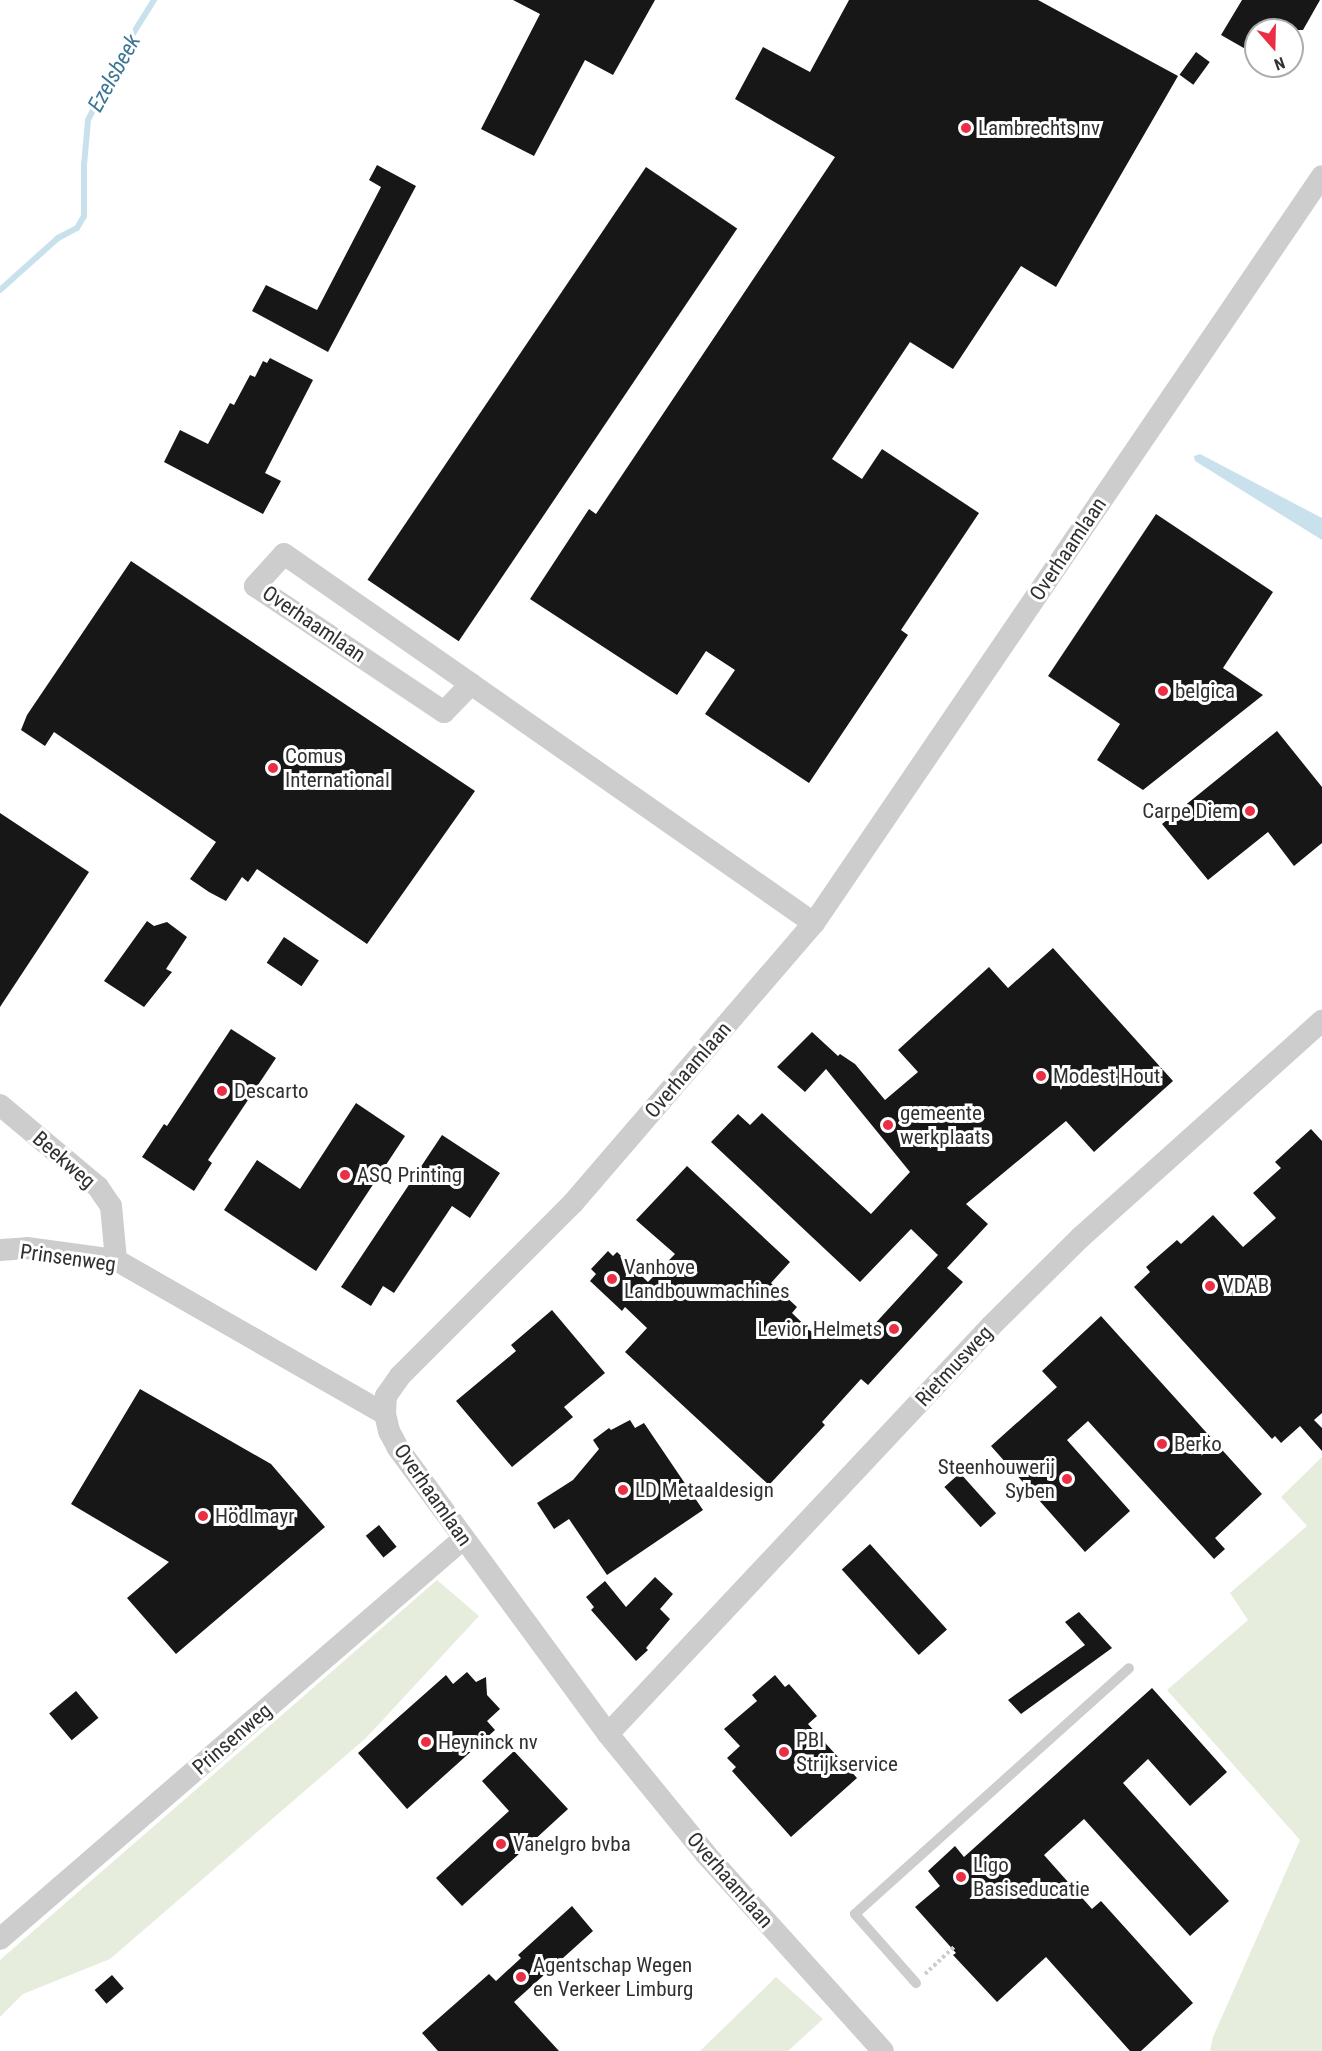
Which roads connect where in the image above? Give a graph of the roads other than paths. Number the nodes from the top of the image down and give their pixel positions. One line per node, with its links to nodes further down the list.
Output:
1 (1322, 176): 3 (street, Overhaamlaan)
2 (471, 684): 2 (street, Overhaamlaan); 3 (street, Overhaamlaan)
3 (814, 923): 8 (street, Overhaamlaan)
4 (1322, 1021): 11 (street, Rietmusweg)
5 (0, 1106): 7 (street, Beekweg)
6 (0, 1250): 7 (street, Prinsenweg)
7 (116, 1260): 8 (street, Prinsenweg)
8 (385, 1414): 9 (street, Overhaamlaan)
9 (464, 1538): 11 (street, Overhaamlaan); 12 (street, Prinsenweg)
10 (1129, 1668): 13 (lane)
11 (608, 1734): 14 (street, Overhaamlaan)
12 (0, 1939)
13 (916, 1983)
14 (883, 2051)

